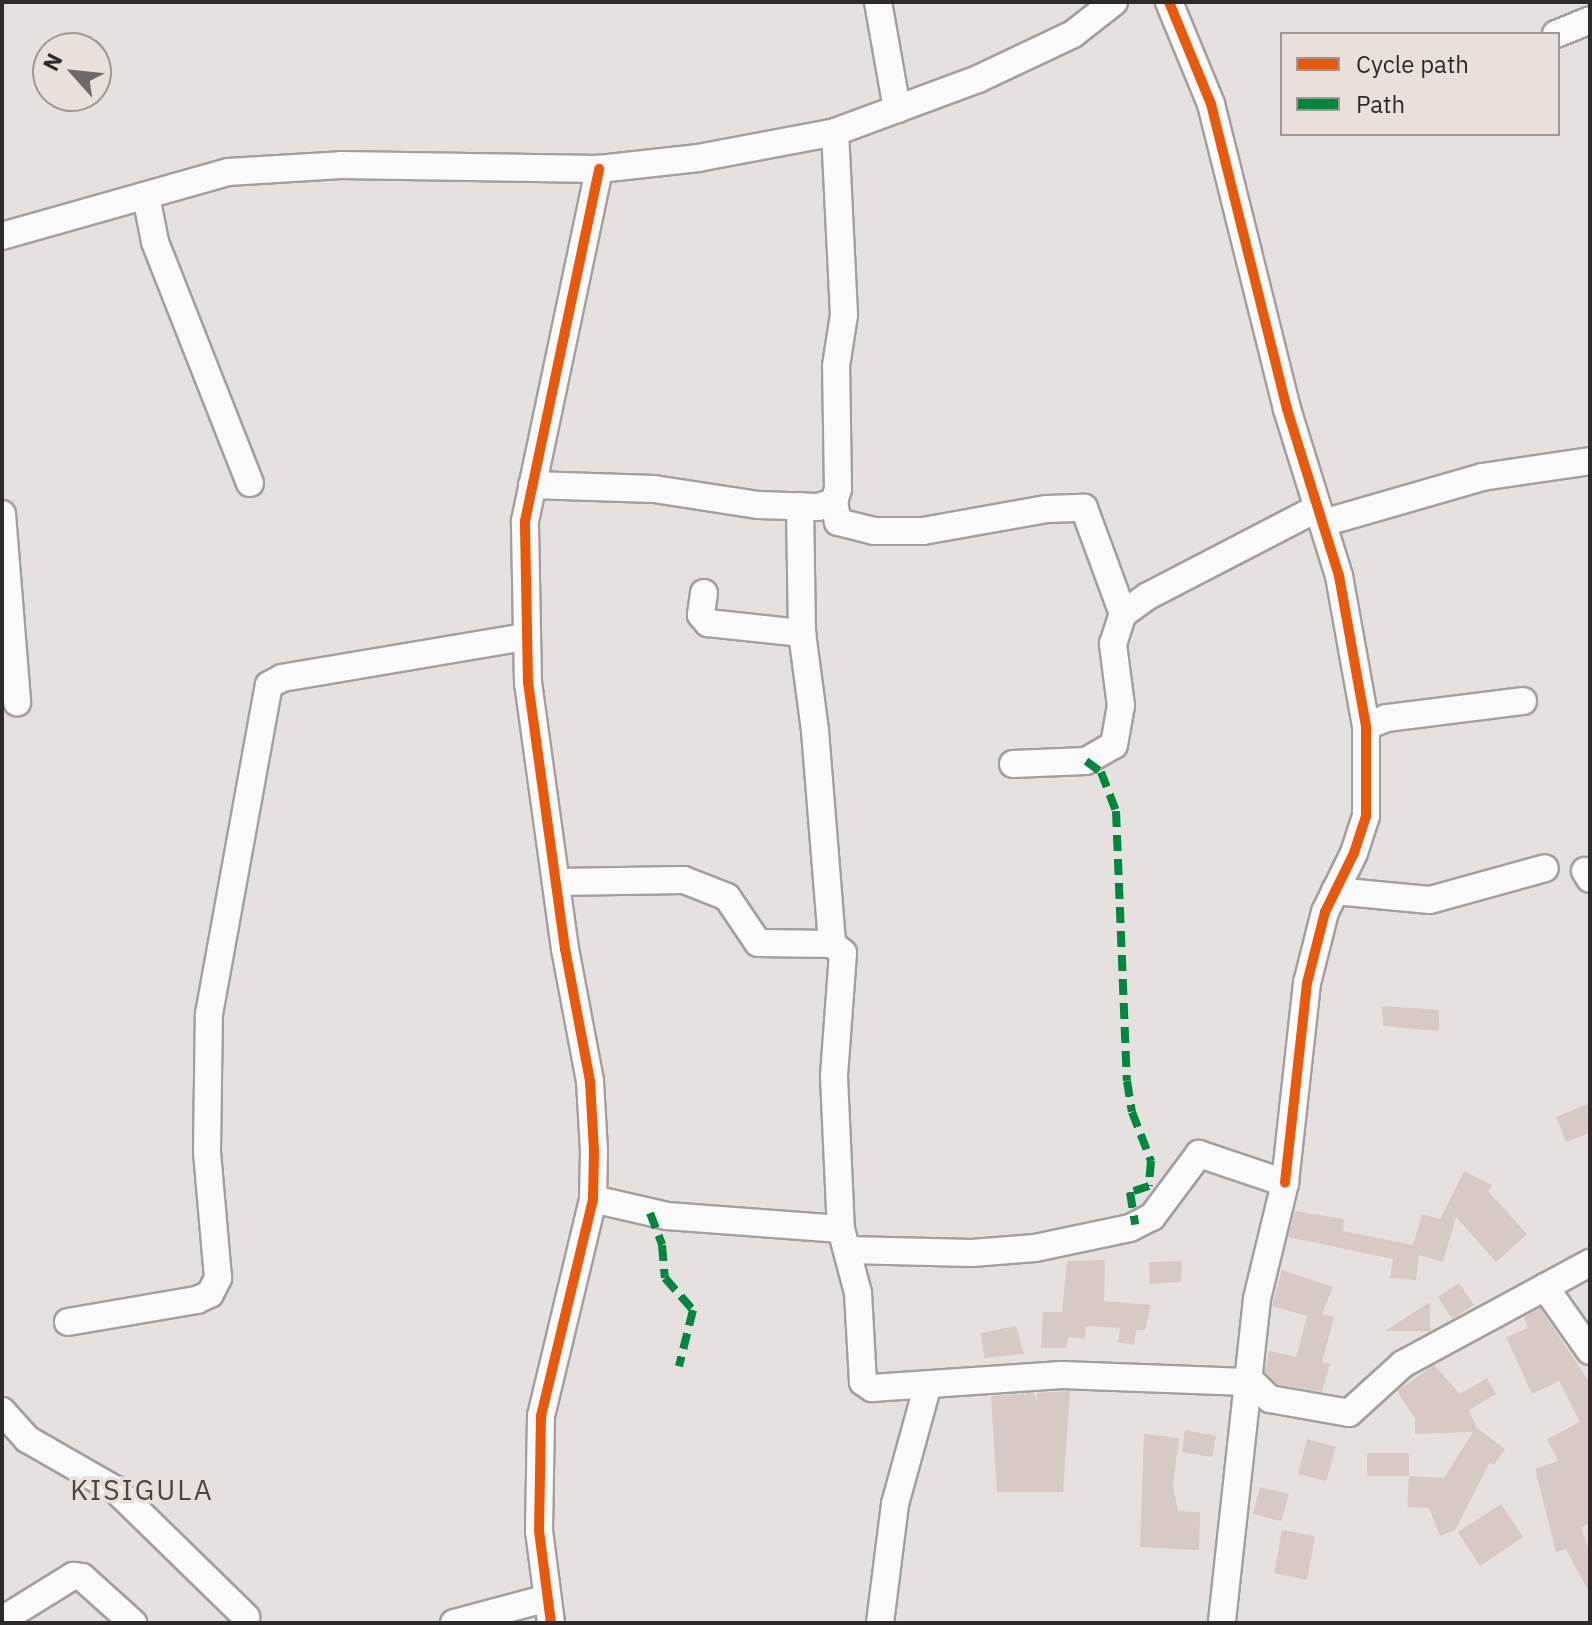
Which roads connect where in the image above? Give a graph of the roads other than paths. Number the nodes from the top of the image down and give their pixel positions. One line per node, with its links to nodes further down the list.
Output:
1 (878, 2): 6 (street)
2 (1114, 2): 6 (street)
3 (1169, 2): 17 (street)
4 (1590, 20): 5 (street)
5 (1560, 32)
6 (897, 109): 7 (street)
7 (835, 132): 8 (street); 14 (street)
8 (599, 169): 9 (street); 13 (street)
9 (146, 196): 10 (street); 12 (street)
10 (2, 236)
11 (1590, 461): 17 (street)
12 (250, 483)
13 (532, 485): 15 (street); 21 (street)
14 (834, 502): 15 (street); 19 (street)
15 (800, 506): 20 (street)
16 (2, 514): 23 (street)
17 (1321, 516): 19 (street); 24 (street)
18 (704, 593): 20 (street)
19 (1123, 614): 25 (street)
20 (802, 633): 29 (street)
21 (524, 637): 27 (street); 35 (street)
22 (1523, 701): 24 (street)
23 (17, 702)
24 (1366, 726): 28 (street)
25 (1013, 764)
26 (1545, 868): 28 (street)
27 (556, 882): 29 (street); 31 (street)
28 (1335, 891): 30 (street)
29 (832, 944): 32 (street)
30 (1285, 1183): 32 (street); 37 (street)
31 (593, 1199): 32 (street); 40 (street)
32 (845, 1240): 38 (street)
33 (1590, 1263): 34 (street)
34 (1545, 1287): 36 (street); 37 (street)
35 (68, 1322)
36 (1590, 1351)
37 (1247, 1380): 38 (street); 46 (street)
38 (928, 1384): 45 (street)
39 (2, 1411): 42 (street)
40 (548, 1611): 44 (street)
41 (2, 1620): 43 (street)
42 (244, 1621)
43 (133, 1623)
44 (454, 1623)
45 (880, 1623)
46 (1222, 1623)

